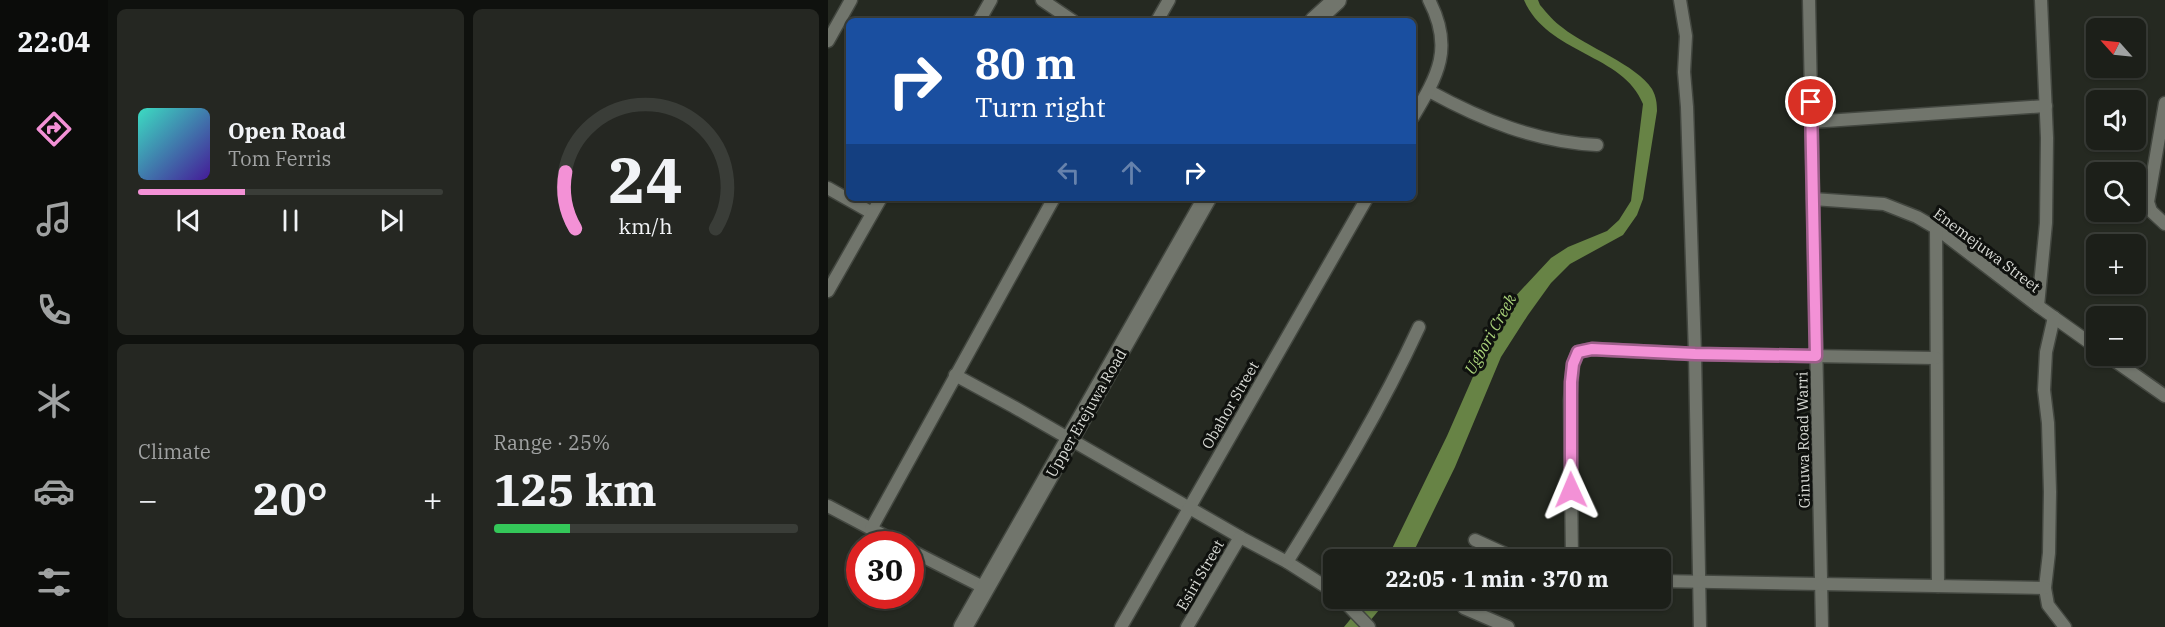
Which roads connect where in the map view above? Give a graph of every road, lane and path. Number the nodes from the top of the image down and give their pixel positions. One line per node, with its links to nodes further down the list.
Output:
1 (851, 0): 14 (street)
2 (991, 0): 10 (street)
3 (1042, 0): 11 (street)
4 (1169, 0): 12 (street)
5 (1337, 0): 13 (street)
6 (1429, 0): 15 (street)
7 (1680, 0): 37 (street)
8 (1809, 0): 19 (street, Ginuwa Road Warri)
9 (2041, 0): 17 (street)
10 (981, 18)
11 (1069, 18)
12 (1159, 18)
13 (1316, 18)
14 (828, 41)
15 (1429, 91): 18 (street); 20 (street)
16 (2165, 103): 30 (street)
17 (2046, 106): 19 (street); 33 (street)
18 (1416, 112)
19 (1812, 122): 23 (street, Ginuwa Road Warri)
20 (1596, 145)
21 (828, 188): 22 (street)
22 (846, 198)
23 (1814, 199): 31 (street, Enemejuwa Street); 38 (street, Ginuwa Road Warri)
24 (851, 201): 29 (street)
25 (879, 201): 29 (street)
26 (1052, 201): 41 (street)
27 (1205, 201): 43 (street, Upper Erejuwa Road)
28 (1365, 201): 45 (street, Obahor Street)
29 (872, 213): 32 (street)
30 (2165, 224)
31 (1936, 228): 33 (street, Enemejuwa Street); 39 (street)
32 (828, 291)
33 (2038, 306): 34 (street, Enemejuwa Street)
34 (2054, 317): 36 (street, Enemejuwa Street); 60 (street)
35 (1419, 327): 53 (street)
36 (2086, 340)
37 (1695, 354): 38 (street); 51 (street); 55 (street)
38 (1816, 356): 39 (street); 57 (street, Ginuwa Road Warri)
39 (1936, 358): 58 (street)
40 (2122, 366): 42 (street)
41 (955, 375): 43 (street); 46 (street)
42 (2165, 396)
43 (1070, 441): 45 (street); 59 (street, Upper Erejuwa Road)
44 (828, 506): 46 (street)
45 (1189, 508): 48 (street); 65 (street, Obahor Street)
46 (871, 529): 47 (street)
47 (875, 531)
48 (1240, 537): 53 (street); 66 (street, Esiri Street)
49 (1475, 540): 50 (street)
50 (1495, 549)
51 (1572, 549)
52 (924, 557): 59 (street)
53 (1287, 562): 56 (street)
54 (1671, 582): 55 (street)
55 (1698, 583): 57 (street); 68 (street)
56 (1323, 585)
57 (1821, 585): 58 (street); 69 (street, Ginuwa Road Warri)
58 (1938, 586): 60 (street)
59 (985, 588): 64 (street, Upper Erejuwa Road)
60 (2045, 588): 70 (street)
61 (1351, 609): 63 (street)
62 (1466, 609): 67 (street)
63 (1368, 626)
64 (963, 627)
65 (1121, 627)
66 (1187, 627)
67 (1508, 627)
68 (1700, 627)
69 (1822, 627)
70 (2066, 627)

